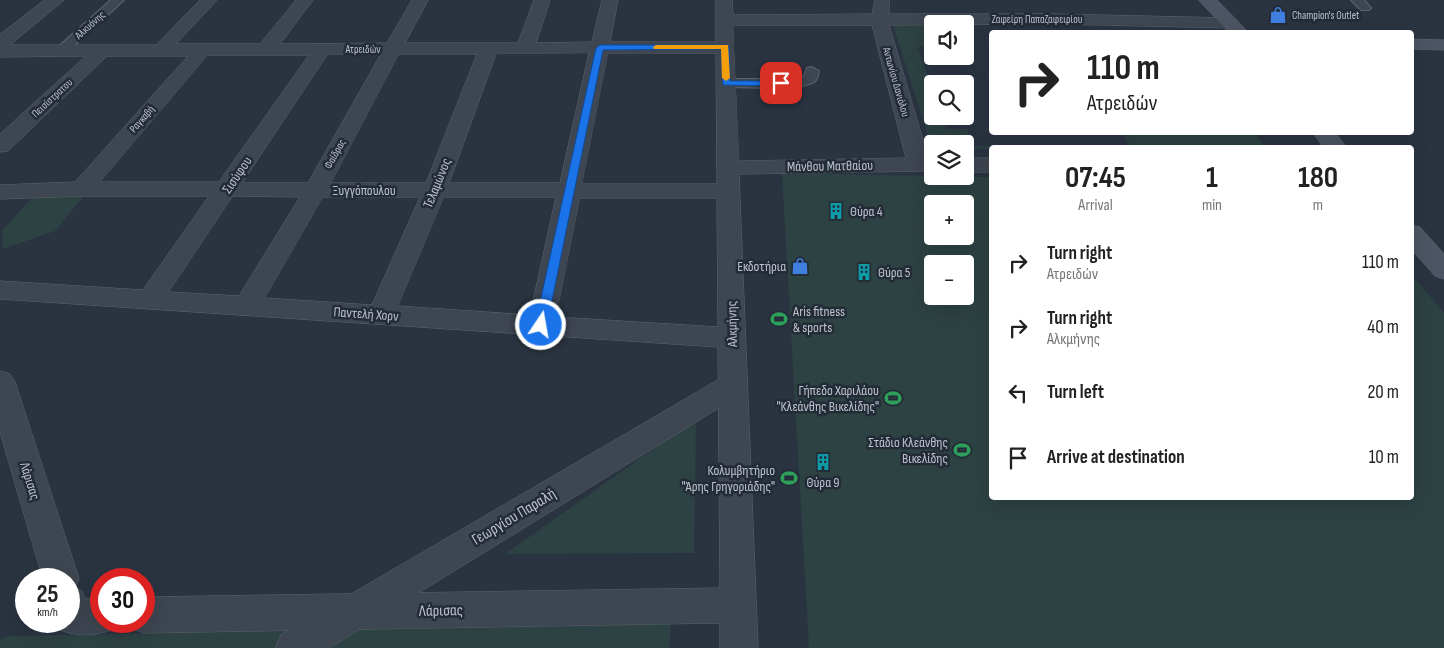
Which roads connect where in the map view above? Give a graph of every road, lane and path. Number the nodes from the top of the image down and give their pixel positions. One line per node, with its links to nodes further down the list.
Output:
1 (56, 0): 14 (street)
2 (118, 0): 24 (lane, Αλκυόνης)
3 (209, 0): 26 (street)
4 (305, 0): 21 (street)
5 (420, 0): 23 (street, Φαίδρας)
6 (542, 0): 19 (street)
7 (610, 0): 20 (street)
8 (1045, 0): 13 (street)
9 (1207, 0): 12 (main road)
10 (724, 10): 11 (street, Ζαφείρη Παπαζαφειρίου); 17 (street, Αλκμήνης)
11 (881, 10): 13 (street, Ζαφείρη Παπαζαφειρίου); 32 (street, Αντωνίου Δανιόλου)
12 (1227, 17): 13 (street, Ζαφείρη Παπαζαφειρίου)
13 (1056, 19)
14 (0, 44)
15 (1414, 44): 16 (main road)
16 (1444, 45)
17 (725, 47): 20 (street, Ατρειδών); 30 (street, Αλκμήνης)
18 (489, 48): 19 (street, Ατρειδών); 23 (street, Ατρειδών); 40 (street, Τελαμώνος)
19 (525, 48): 20 (street, Ατρειδών)
20 (600, 48): 41 (street)
21 (266, 49): 22 (street, Ατρειδών); 27 (street, Ατρειδών)
22 (322, 49): 23 (street, Ατρειδών); 38 (street, Σισύφου)
23 (393, 49): 39 (street, Φαίδρας)
24 (62, 50): 25 (street, Ατρειδών); 28 (street, Ατρειδών)
25 (104, 50): 26 (street, Ατρειδών); 31 (street, Πεισίστρατου)
26 (161, 50): 27 (street, Ατρειδών)
27 (203, 50): 37 (street, Ραγκαβή)
28 (0, 51)
29 (812, 70): 30 (lane)
30 (726, 83): 36 (street, Αλκμήνης)
31 (0, 146)
32 (924, 158)
33 (924, 164): 36 (street, Μάνθου Ματθαίου)
34 (974, 165): 35 (street)
35 (989, 166)
36 (728, 179): 41 (street, Ξυγγόπουλου); 50 (street, Αλκμήνης)
37 (82, 189): 38 (street, Ξυγγόπουλου); 42 (street, Ξυγγόπουλου)
38 (228, 189): 39 (street, Ξυγγόπουλου); 46 (street, Σισύφου)
39 (316, 189): 40 (street, Ξυγγόπουλου); 47 (street, Φαίδρας)
40 (435, 190): 41 (street, Ξυγγόπουλου); 48 (street, Τελαμώνος)
41 (570, 190): 49 (street)
42 (0, 192)
43 (1414, 236): 44 (main road)
44 (1444, 270)
45 (0, 290): 46 (street, Παντελή Χορν)
46 (150, 300): 47 (street, Παντελή Χορν)
47 (247, 306): 48 (street, Παντελή Χορν)
48 (381, 315): 49 (street, Παντελή Χορν)
49 (541, 325): 50 (street, Παντελή Χορν)
50 (732, 338): 52 (street, Αλκμήνης)
51 (0, 382): 53 (street, Λάρισας)
52 (733, 385): 54 (street, Αλκμήνης); 55 (street, Γεωργίου Παραλή)
53 (58, 568)
54 (738, 605): 55 (street, Λάρισας); 58 (street, Αλκμήνης)
55 (355, 612): 56 (street, Λάρισας); 57 (street, Γεωργίου Παραλή)
56 (155, 615)
57 (294, 648)
58 (739, 648)

